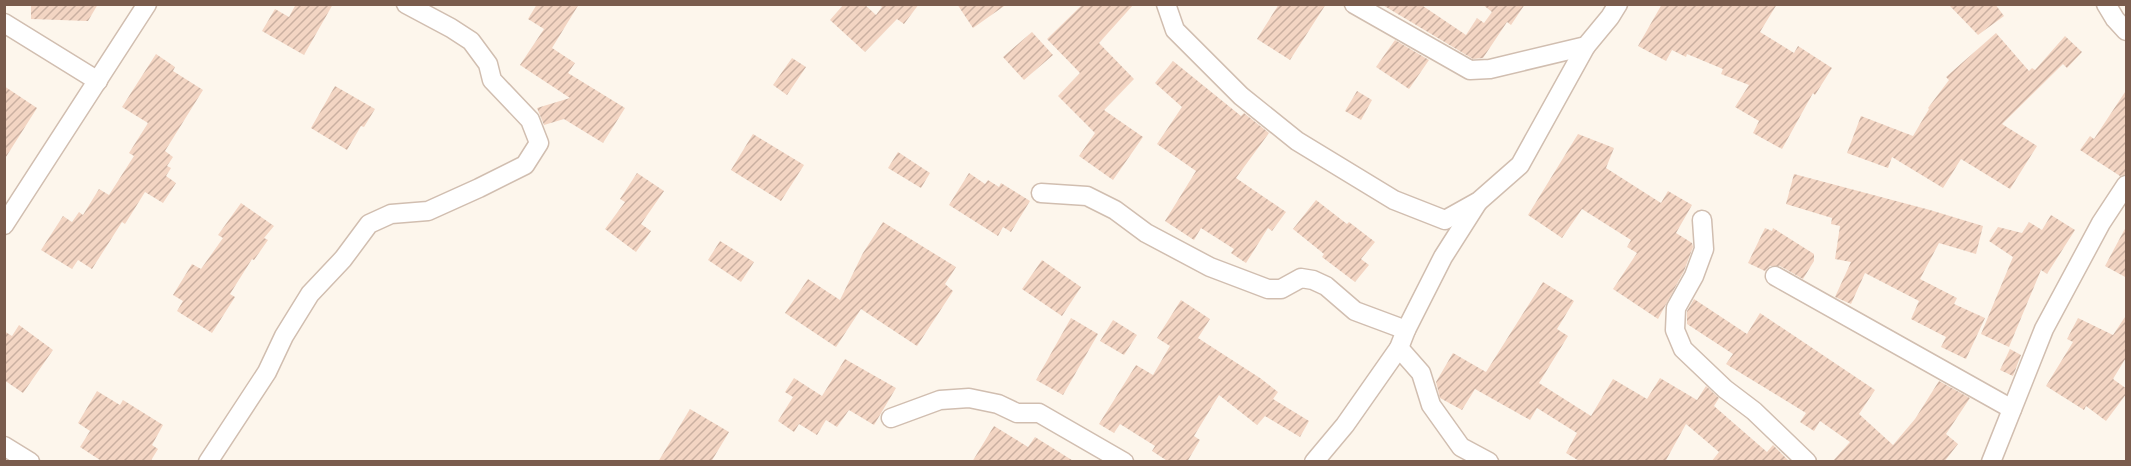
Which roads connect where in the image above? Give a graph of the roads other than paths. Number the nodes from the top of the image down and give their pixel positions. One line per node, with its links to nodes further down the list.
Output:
1 (147, 4): 10 (street)
2 (406, 4): 23 (street)
3 (1166, 4): 13 (street)
4 (1354, 4): 9 (street)
5 (1618, 4): 9 (street)
6 (2106, 4): 8 (street)
7 (4, 23): 10 (street)
8 (2127, 31)
9 (1587, 46): 13 (street)
10 (98, 81): 14 (street)
11 (2127, 185): 19 (street)
12 (1041, 193): 17 (street)
13 (1479, 201): 17 (street)
14 (6, 220)
15 (1702, 220): 27 (street)
16 (1775, 276): 19 (street)
17 (1406, 330): 18 (street)
18 (1400, 348): 25 (street); 26 (street)
19 (2012, 409): 28 (street)
20 (891, 418): 24 (street)
21 (4, 446): 22 (street)
22 (30, 462)
23 (208, 462)
24 (1124, 462)
25 (1314, 462)
26 (1490, 462)
27 (1807, 462)
28 (1991, 462)

